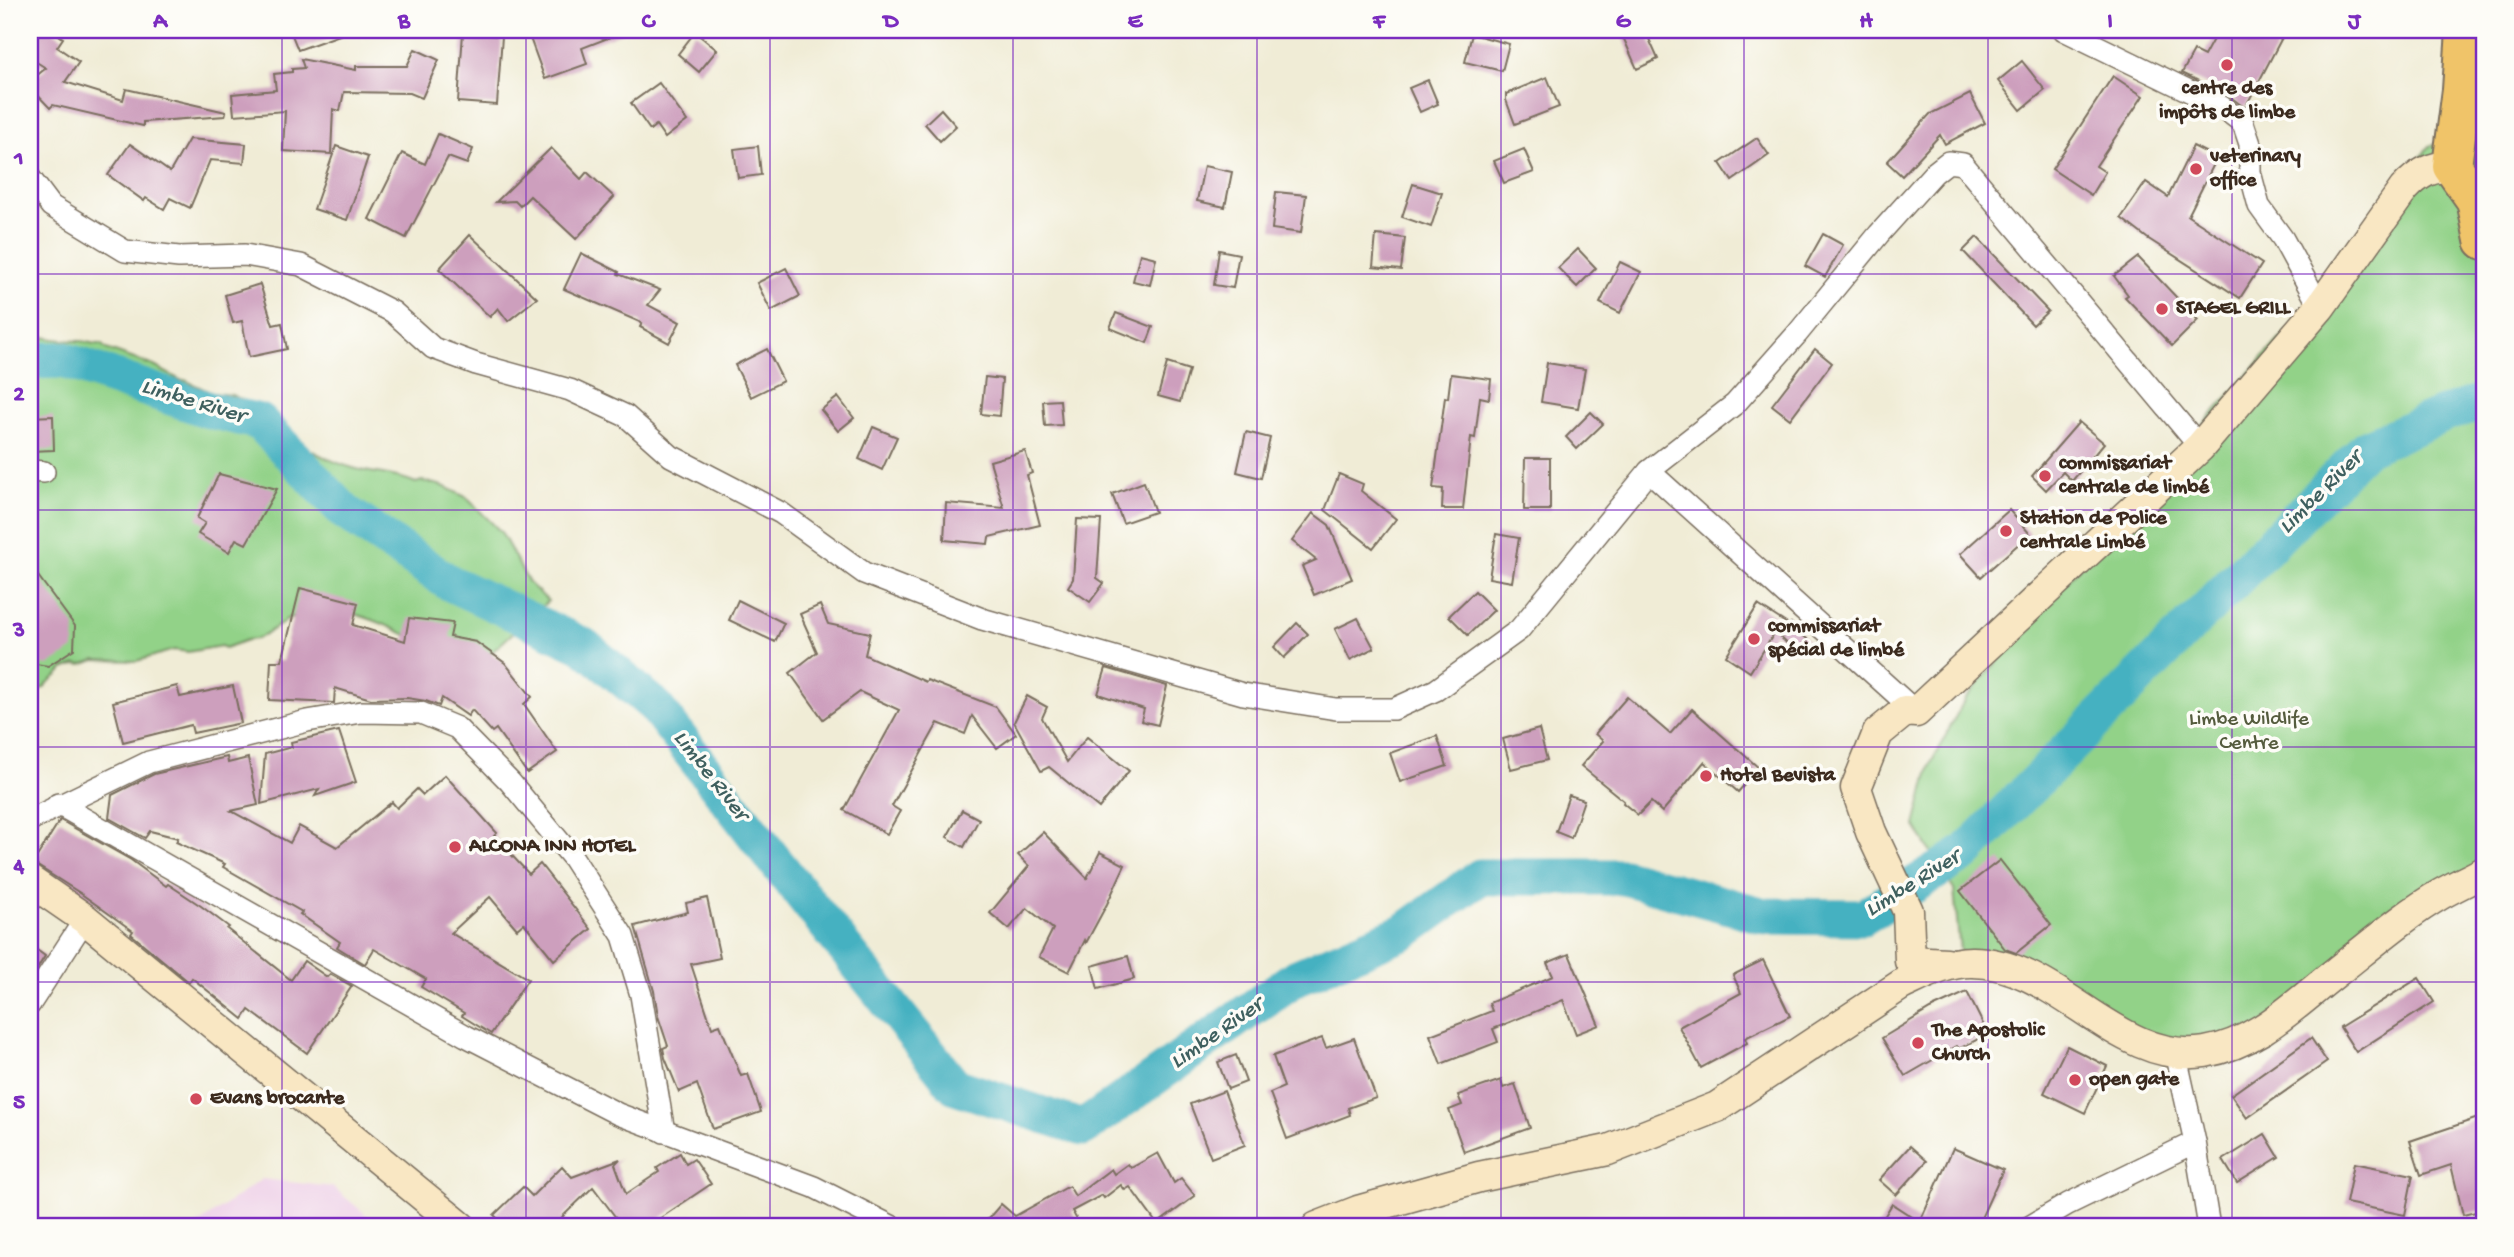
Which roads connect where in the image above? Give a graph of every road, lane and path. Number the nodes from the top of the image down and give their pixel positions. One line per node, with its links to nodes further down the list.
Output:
1 (2064, 30): 6 (street)
2 (2466, 30): 3 (highway)
3 (2452, 166): 5 (highway); 6 (street)
4 (30, 178): 8 (street)
5 (2484, 240)
6 (2320, 307): 7 (street)
7 (2200, 447): 8 (street); 9 (street)
8 (1649, 471): 9 (street)
9 (1916, 712): 15 (street)
10 (58, 804): 11 (street); 18 (street); 18 (street)
11 (30, 820)
12 (2484, 872): 17 (street)
13 (30, 881): 14 (street)
14 (85, 919): 16 (street); 20 (street)
15 (1955, 964): 17 (street); 22 (street)
16 (30, 1004)
17 (2175, 1052): 19 (street)
18 (664, 1132): 21 (street)
19 (2195, 1142): 23 (street); 24 (street)
20 (461, 1227)
21 (894, 1227)
22 (1317, 1227)
23 (2029, 1227)
24 (2209, 1227)

